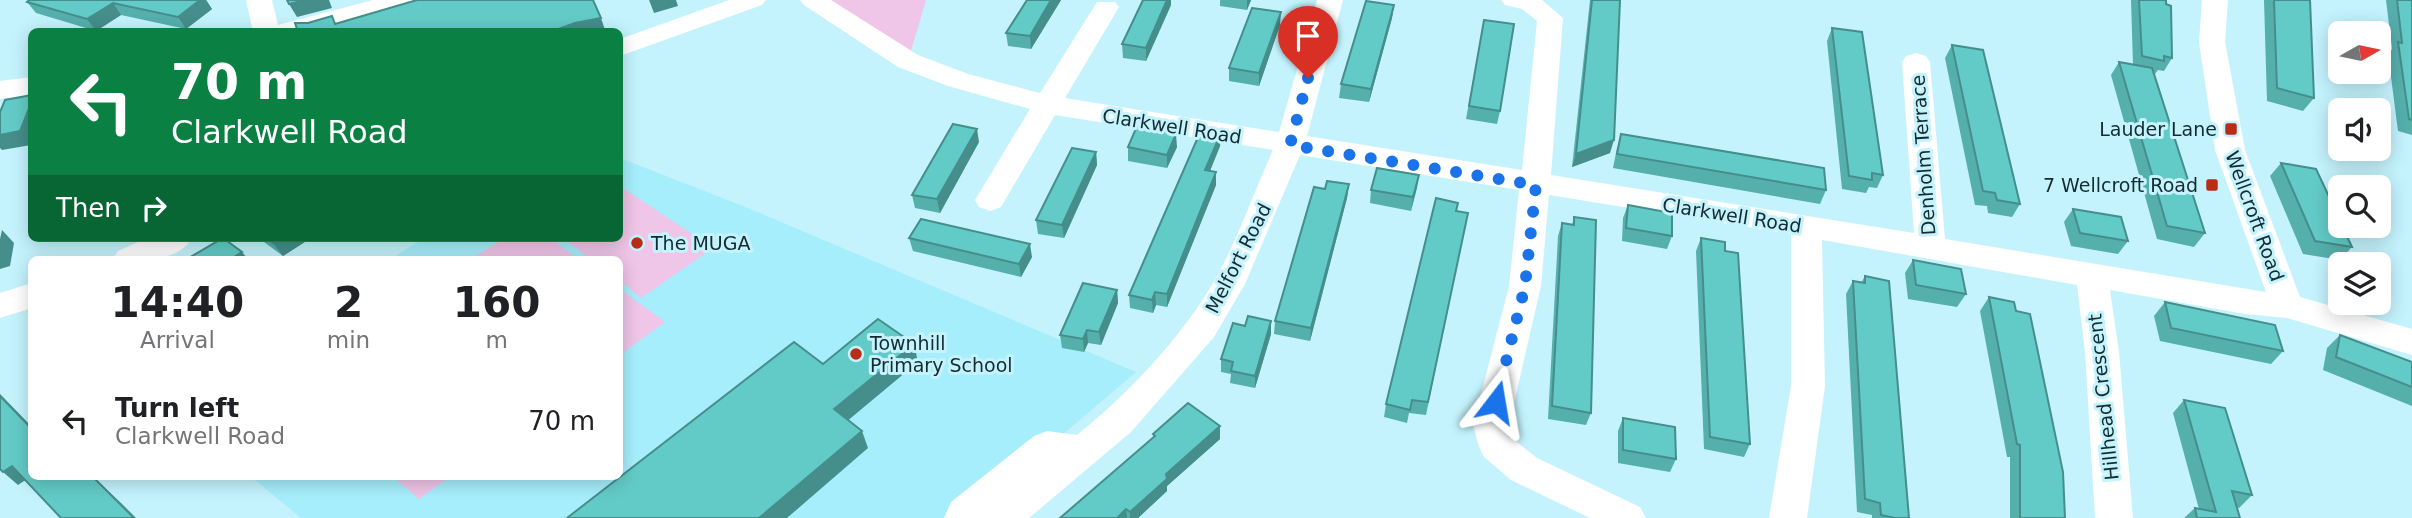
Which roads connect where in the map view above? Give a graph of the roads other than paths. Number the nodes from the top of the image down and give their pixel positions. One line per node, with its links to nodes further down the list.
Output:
1 (259, 0): 9 (street)
2 (403, 0): 10 (street)
3 (753, 0): 11 (street)
4 (813, 0): 15 (street, Clarkwell Road)
5 (1330, 0): 16 (street, Melfort Road)
6 (1514, 0): 17 (street)
7 (2216, 0): 26 (street, Wellcroft Road)
8 (1106, 7): 15 (street)
9 (265, 28)
10 (298, 28)
11 (623, 47)
12 (1916, 62): 21 (street, Denholm Terrace)
13 (28, 86): 14 (street)
14 (0, 90)
15 (1049, 105): 16 (street, Clarkwell Road); 18 (street)
16 (1290, 145): 17 (street, Clarkwell Road); 28 (street, Melfort Road)
17 (1536, 185): 19 (street, Clarkwell Road); 31 (street)
18 (990, 200)
19 (1806, 226): 21 (street, Clarkwell Road); 32 (street)
20 (167, 242): 22 (street)
21 (1930, 247): 23 (street, Clarkwell Road)
22 (136, 256)
23 (2092, 275): 26 (street, Clarkwell Road); 33 (street, Hillhead Crescent)
24 (28, 296): 25 (street)
25 (0, 306)
26 (2287, 306): 27 (street, Clarkwell Road)
27 (2412, 342)
28 (1083, 451): 29 (street); 30 (street, Melfort Road)
29 (963, 518)
30 (1002, 518)
31 (1627, 518)
32 (1788, 518)
33 (2114, 518)

